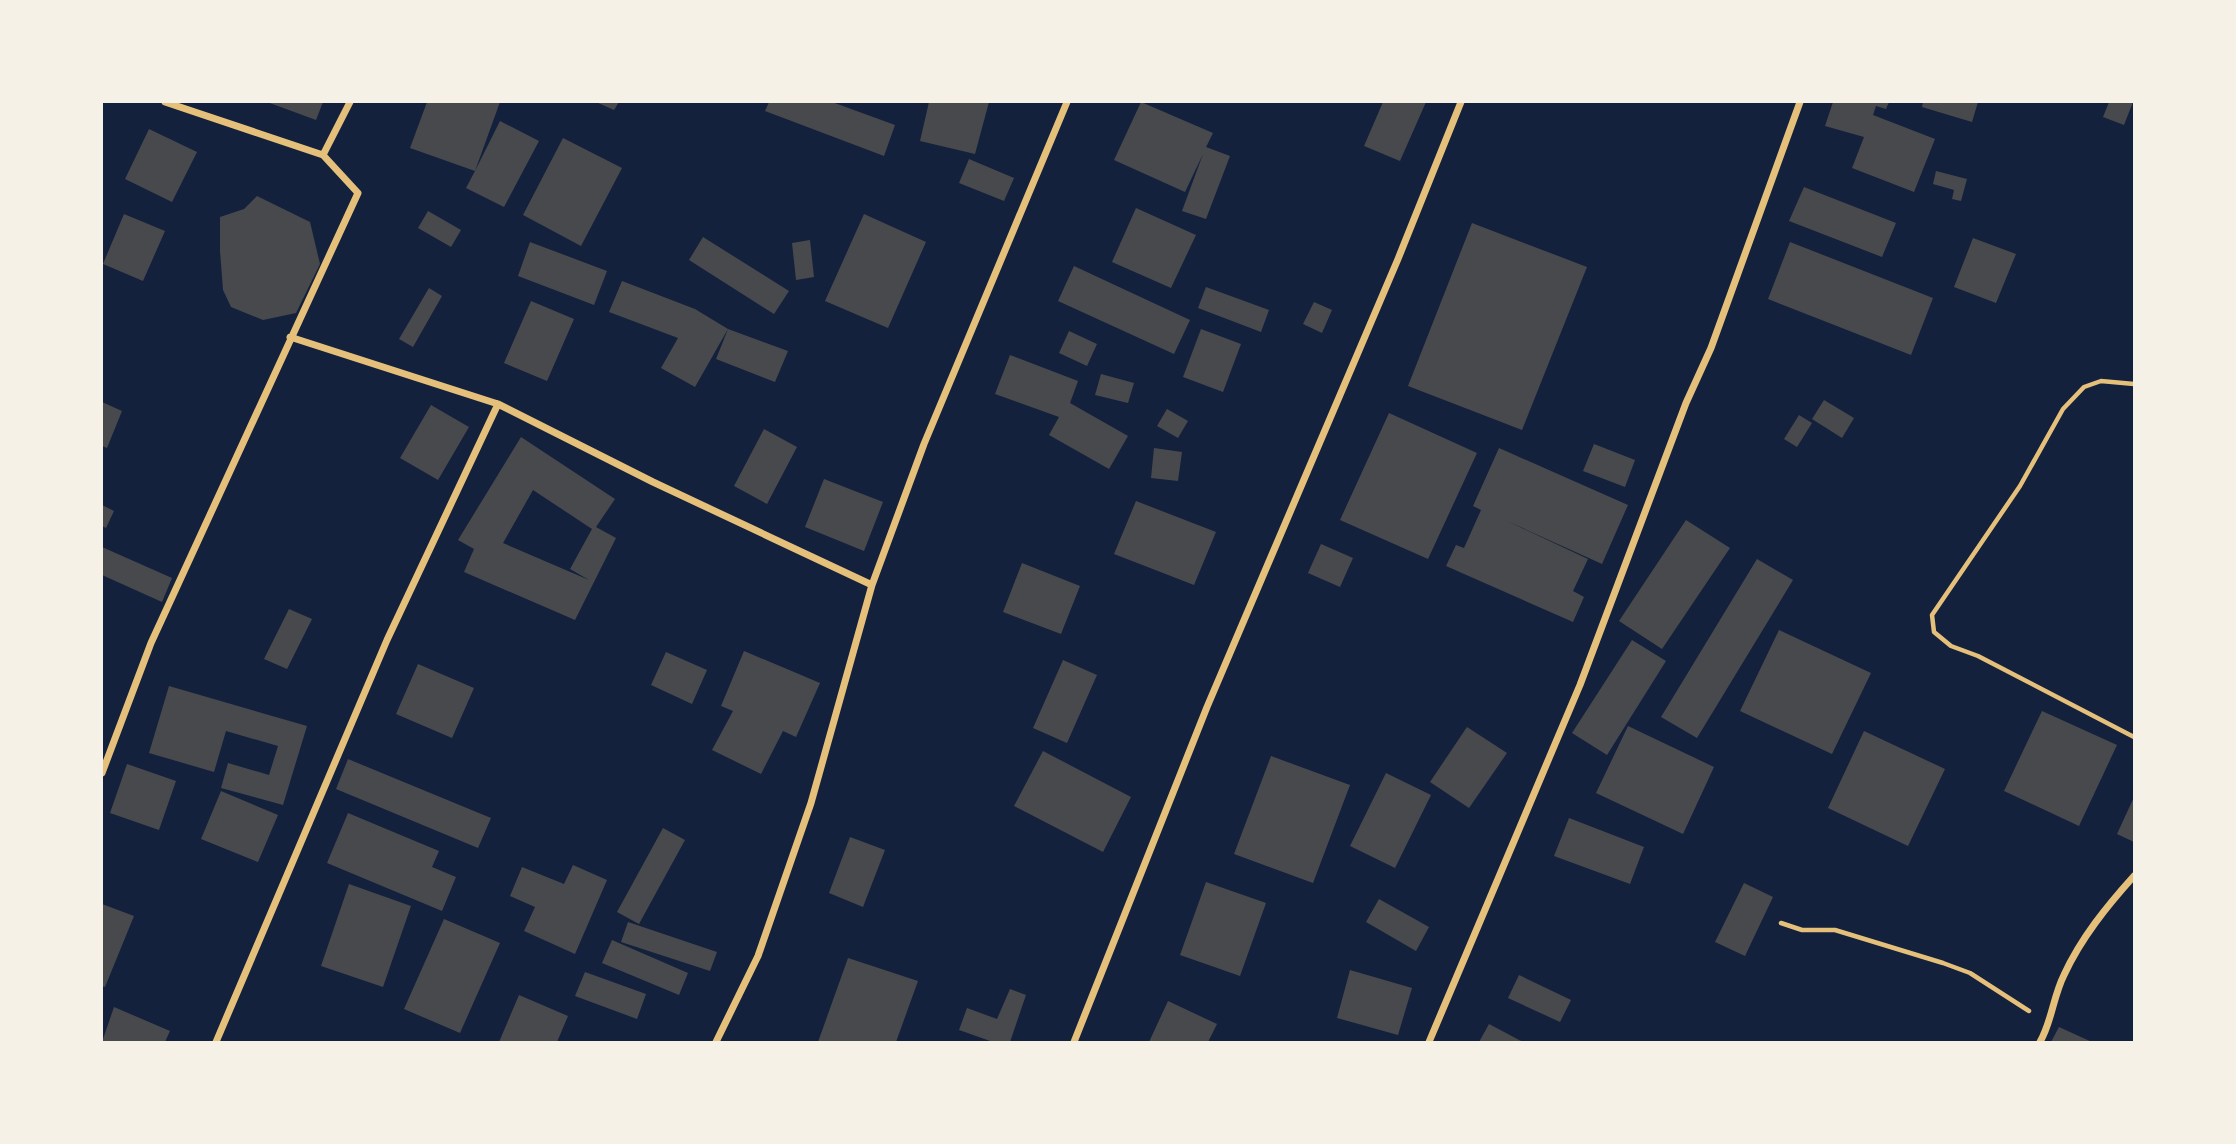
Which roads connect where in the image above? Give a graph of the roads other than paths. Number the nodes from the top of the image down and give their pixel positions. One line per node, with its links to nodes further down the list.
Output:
1 (165, 102): 6 (street)
2 (349, 102): 6 (street)
3 (1067, 102): 9 (street)
4 (1461, 102): 14 (street)
5 (1800, 102): 15 (street)
6 (324, 155): 7 (street)
7 (290, 337): 8 (street); 10 (street)
8 (498, 404): 9 (street); 12 (street)
9 (872, 585): 13 (street)
10 (102, 774)
11 (2134, 876): 16 (street)
12 (216, 1042)
13 (716, 1042)
14 (1074, 1042)
15 (1429, 1042)
16 (2040, 1042)

